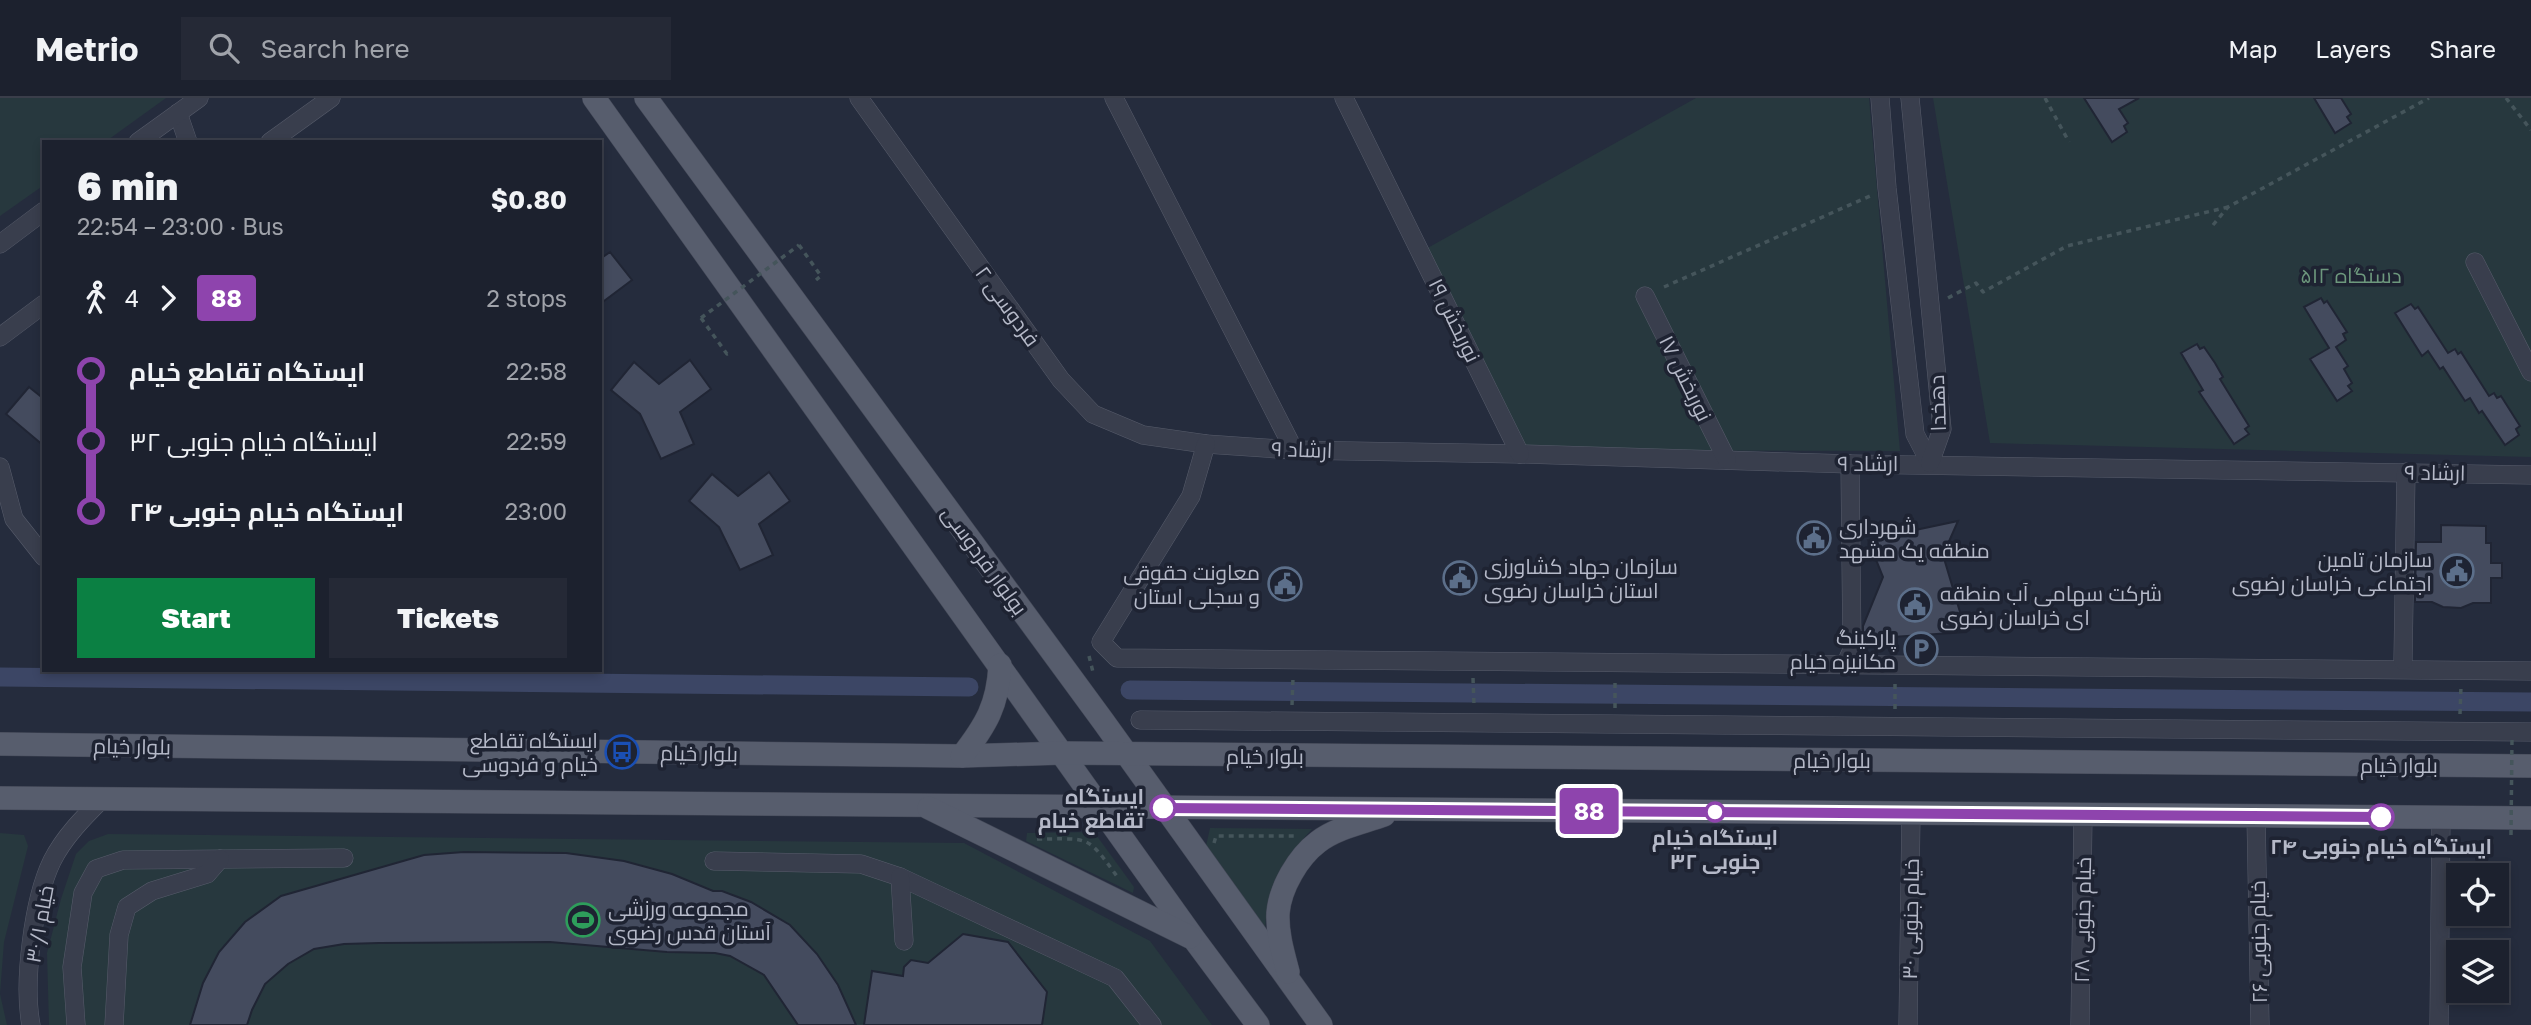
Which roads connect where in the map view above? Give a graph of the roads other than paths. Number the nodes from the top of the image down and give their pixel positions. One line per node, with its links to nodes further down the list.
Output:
1 (199, 98): 10 (street)
2 (331, 98): 13 (street)
3 (594, 98): 32 (main road)
4 (646, 98): 39 (main road, بولوار فردوسی)
5 (859, 98): 21 (street, فردوسی ۲)
6 (1114, 98): 22 (street)
7 (1345, 98): 23 (street, نوربخش ۱۹)
8 (1880, 98): 25 (street, دهخدا)
9 (1910, 98): 25 (street, دهخدا)
10 (178, 113): 11 (street); 12 (street)
11 (144, 140)
12 (187, 140)
13 (273, 140)
14 (42, 212): 15 (street)
15 (0, 244)
16 (2475, 262): 20 (street)
17 (1645, 296): 24 (street, نوربخش ۱۷)
18 (42, 306): 19 (street)
19 (0, 337)
20 (2531, 372)
21 (1206, 444): 22 (street, ارشاد ۹); 33 (street)
22 (1294, 450): 23 (street, ارشاد ۹)
23 (1520, 454): 24 (street, ارشاد ۹)
24 (1727, 460): 26 (street, ارشاد ۹)
25 (1930, 463): 26 (street, ارشاد ۹); 28 (street, ارشاد ۹)
26 (1850, 464): 33 (street)
27 (0, 467): 30 (street)
28 (2406, 472): 29 (street, ارشاد ۹); 31 (street)
29 (2531, 475)
30 (42, 554)
31 (2403, 661)
32 (1000, 665): 38 (main road); 40 (main road)
33 (1846, 665): 34 (street)
34 (2531, 671)
35 (1140, 720): 36 (street)
36 (2531, 732)
37 (0, 744): 40 (main road, بلوار خیام)
38 (1063, 753): 39 (main road, بلوار خیام); 40 (main road, بلوار خیام); 45 (main road)
39 (1128, 755): 41 (main road, بلوار خیام); 46 (main road, بولوار فردوسی)
40 (962, 756)
41 (2531, 766)
42 (0, 798): 43 (main road)
43 (102, 799): 44 (main road); 62 (street, خیام ۳۰/۱)
44 (923, 805): 45 (main road); 57 (main road)
45 (1100, 806): 46 (main road); 57 (main road)
46 (1163, 808): 47 (main road); 59 (main road, بولوار فردوسی)
47 (1408, 810): 48 (main road); 59 (main road)
48 (1911, 813): 49 (main road); 66 (street, خیام جنوبی ۳۰)
49 (2083, 815): 50 (main road); 67 (street, خیام جنوبی ۲۸)
50 (2256, 816): 51 (main road); 68 (street, خیام جنوبی ۲۶)
51 (2441, 817): 52 (main road); 69 (street)
52 (2531, 818)
53 (344, 858): 54 (street)
54 (220, 859): 63 (street); 64 (street)
55 (714, 861): 56 (street)
56 (900, 877): 58 (street); 60 (street)
57 (1194, 939): 61 (main road)
58 (904, 941)
59 (1290, 982): 65 (main road, بولوار فردوسی)
60 (1146, 1023)
61 (1255, 1024)
62 (31, 1025)
63 (76, 1025)
64 (114, 1025)
65 (1321, 1025)
66 (1908, 1025)
67 (2080, 1025)
68 (2260, 1025)
69 (2440, 1025)

